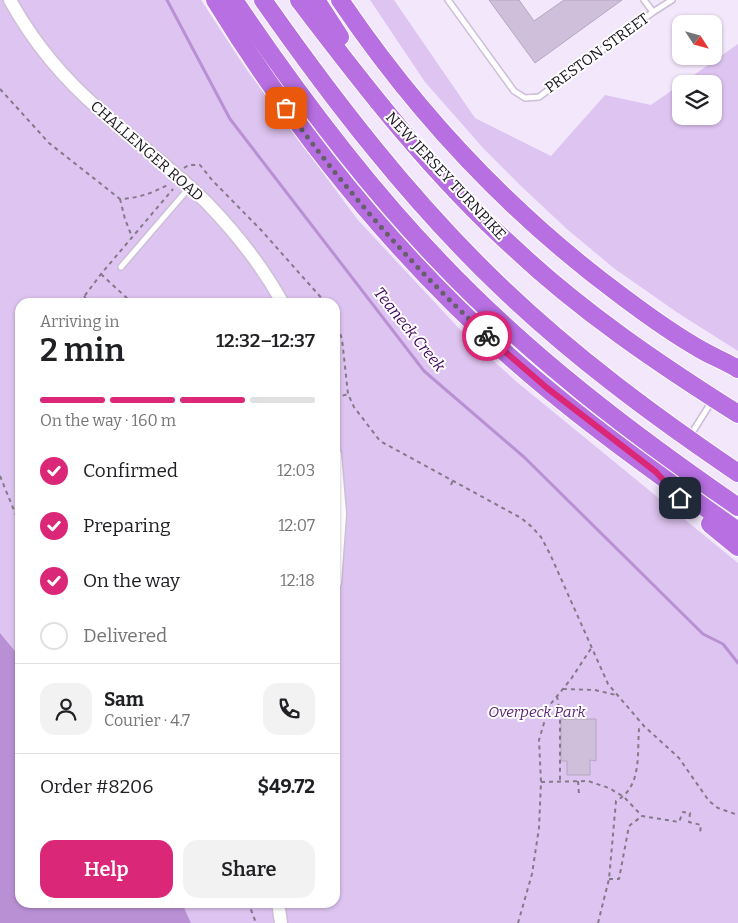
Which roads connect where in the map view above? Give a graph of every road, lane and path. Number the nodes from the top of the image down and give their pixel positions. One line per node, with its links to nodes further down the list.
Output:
1 (10, 0): 14 (street, CHALLENGER ROAD)
2 (215, 0): 33 (highway)
3 (234, 0): 40 (highway)
4 (264, 0): 32 (highway)
5 (300, 0): 12 (highway, NEW JERSEY TURNPIKE)
6 (316, 0): 12 (highway)
7 (340, 0): 25 (highway)
8 (448, 0): 11 (lane, PRESTON STREET)
9 (644, 0): 11 (lane)
10 (672, 0): 11 (lane, PRESTON STREET)
11 (653, 12)
12 (366, 86): 30 (highway, NEW JERSEY TURNPIKE)
13 (0, 89): 16 (path)
14 (176, 176): 15 (street, CHALLENGER ROAD); 23 (path)
15 (189, 188): 18 (lane); 22 (street, CHALLENGER ROAD)
16 (120, 199): 17 (path); 17 (path)
17 (132, 237): 19 (path)
18 (121, 267)
19 (101, 274): 20 (path); 21 (path)
20 (84, 296)
21 (128, 298)
22 (279, 298)
23 (321, 298)
24 (340, 333): 28 (path)
25 (698, 348): 26 (highway); 27 (highway)
26 (738, 369)
27 (738, 380)
28 (348, 394): 29 (path); 36 (path)
29 (340, 396)
30 (713, 398): 31 (highway, NEW JERSEY TURNPIKE); 32 (lane)
31 (738, 414)
32 (688, 439): 34 (highway)
33 (656, 472): 42 (highway); 43 (highway)
34 (738, 473)
35 (0, 476): 41 (path)
36 (453, 480): 37 (path); 38 (path)
37 (461, 484): 39 (path); 44 (path)
38 (451, 485)
39 (458, 489)
40 (738, 507)
41 (15, 513)
42 (738, 531)
43 (738, 547)
44 (592, 647): 45 (path); 46 (path)
45 (563, 689): 46 (path); 47 (path)
46 (616, 695): 48 (path)
47 (557, 696): 50 (path); 51 (path)
48 (644, 726): 53 (path); 54 (path)
49 (578, 781): 51 (path); 52 (path); 53 (path)
50 (541, 782): 51 (path); 62 (path)
51 (560, 782)
52 (579, 795)
53 (624, 797): 55 (path); 57 (path)
54 (738, 815)
55 (642, 816): 56 (path); 57 (path)
56 (700, 833)
57 (608, 879): 63 (path)
58 (250, 908): 60 (path)
59 (279, 908): 61 (street)
60 (256, 923)
61 (281, 923)
62 (518, 923)
63 (598, 923)

